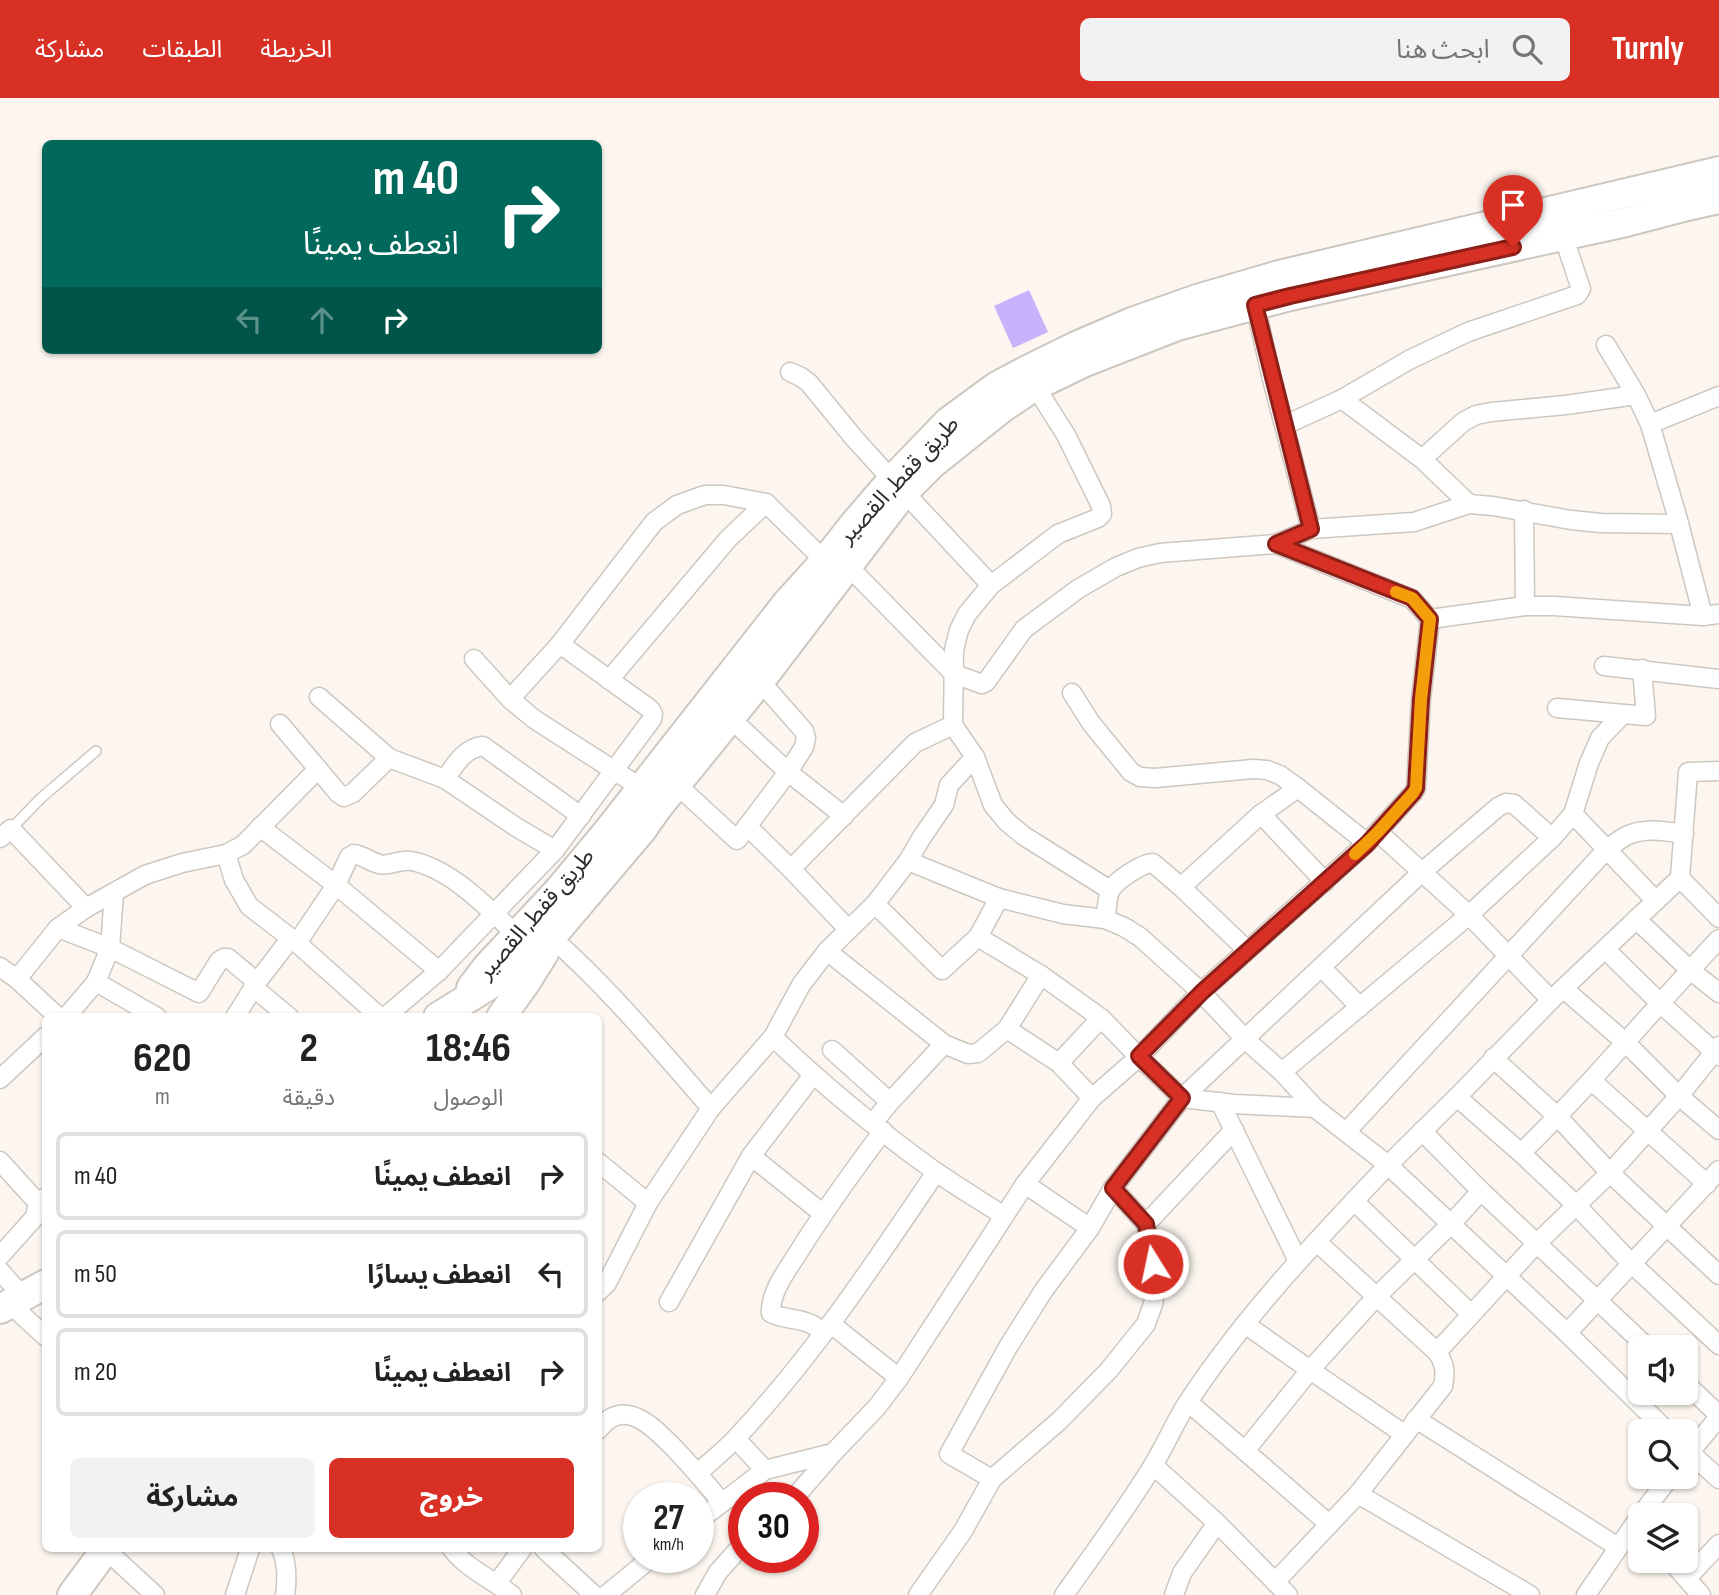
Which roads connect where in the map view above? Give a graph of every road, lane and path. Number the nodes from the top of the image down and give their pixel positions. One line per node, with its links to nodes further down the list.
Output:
1 (1719, 172): 4 (main road, طريق قفط, القصير)
2 (1719, 199): 3 (main road, طريق قفط, القصير)
3 (1563, 235): 4 (main road, طريق قفط, القصير); 11 (street)
4 (1332, 274): 5 (main road, طريق قفط, القصير); 15 (main road, طريق قفط, القصير)
5 (1255, 305): 8 (main road, طريق قفط, القصير); 13 (street)
6 (1606, 345): 9 (street)
7 (790, 372): 15 (street)
8 (1035, 386): 15 (main road, طريق قفط, القصير); 23 (street)
9 (1636, 395): 12 (street); 14 (street)
10 (1719, 396): 12 (street)
11 (1342, 398): 13 (street); 14 (street)
12 (1650, 424): 19 (street)
13 (1285, 425): 20 (street)
14 (1422, 459): 17 (street)
15 (898, 486): 22 (main road, طريق قفط, القصير); 23 (street)
16 (766, 503): 22 (street); 27 (street); 33 (street)
17 (1469, 504): 18 (street); 20 (street)
18 (1524, 510): 19 (street); 24 (street)
19 (1679, 524): 25 (street)
20 (1311, 529): 21 (street)
21 (1276, 544): 26 (street); 31 (street)
22 (837, 563): 31 (street); 34 (main road, طريق قفط, القصير); 53 (main road, طريق قفط, القصير)
23 (991, 585): 31 (street)
24 (1525, 606): 25 (street); 26 (street)
25 (1711, 615)
26 (1430, 619): 62 (street)
27 (561, 644): 33 (street); 37 (street)
28 (474, 660): 37 (street)
29 (1604, 666): 30 (street)
30 (1642, 669): 32 (street); 39 (street)
31 (954, 674): 42 (street)
32 (1719, 679)
33 (609, 680): 47 (street)
34 (760, 681): 40 (main road, طريق قفط, القصير); 49 (street)
35 (1072, 693): 52 (street)
36 (319, 697): 45 (street)
37 (510, 699): 47 (street)
38 (1557, 708): 39 (street)
39 (1623, 714): 55 (street)
40 (730, 718): 49 (street); 51 (main road, طريق قفط, القصير)
41 (280, 724): 46 (street)
42 (953, 726): 44 (street); 57 (street)
43 (96, 751): 60 (lane)
44 (975, 757): 67 (street); 74 (street)
45 (388, 758): 46 (street); 50 (street)
46 (318, 769): 59 (street)
47 (615, 771): 53 (street); 56 (street)
48 (1719, 771): 61 (street)
49 (788, 772): 57 (street); 58 (street)
50 (445, 779): 56 (street); 65 (street)
51 (677, 785): 58 (street); 87 (main road, طريق قفط, القصير)
52 (1298, 788): 54 (street); 62 (street)
53 (643, 789): 88 (main road, طريق قفط, القصير)
54 (1261, 814): 71 (street); 73 (street)
55 (1573, 814): 63 (street); 64 (street)
56 (581, 816): 65 (street)
57 (844, 816): 68 (street)
58 (747, 826): 68 (street)
59 (260, 827): 66 (street); 72 (street)
60 (6, 834): 79 (street)
61 (1684, 834): 64 (street); 70 (street)
62 (1372, 838): 69 (street); 71 (street)
63 (1552, 838): 69 (street); 81 (street)
64 (1607, 849): 77 (street); 96 (street)
65 (555, 850): 80 (street)
66 (226, 854): 75 (street); 91 (street)
67 (908, 860): 76 (street); 78 (street)
68 (792, 869): 86 (street)
69 (1422, 872): 81 (street); 98 (street)
70 (1680, 878): 77 (street); 82 (street)
71 (1325, 882): 94 (street)
72 (336, 885): 80 (street); 91 (street); 100 (street)
73 (1181, 887): 74 (street); 94 (street)
74 (1110, 890): 83 (street)
75 (114, 893): 79 (street); 92 (street)
76 (999, 898): 83 (street); 89 (street)
77 (1656, 901): 84 (street)
78 (875, 904): 86 (street); 89 (street)
79 (86, 908): 85 (street)
80 (495, 915): 88 (street); 100 (street)
81 (1469, 915): 96 (street); 109 (street)
82 (1719, 918)
83 (1105, 919): 105 (street)
84 (1636, 919): 93 (street); 99 (street)
85 (58, 928): 92 (street); 102 (street)
86 (848, 929): 95 (street)
87 (555, 934): 110 (main road, طريق قفط, القصير); 118 (main road, طريق قفط, القصير); 141 (street)
88 (517, 935): 110 (main road, طريق قفط, القصير)
89 (978, 937): 101 (street)
90 (1719, 939): 99 (street)
91 (294, 941): 104 (street); 116 (street)
92 (110, 948): 103 (street); 104 (street)
93 (1605, 949): 107 (street); 108 (street)
94 (1247, 950): 105 (street)
95 (827, 951): 121 (street); 125 (street)
96 (1507, 956): 107 (street); 147 (street)
97 (0, 967): 102 (street)
98 (1322, 968): 109 (street); 123 (street)
99 (1690, 970): 106 (street); 108 (street)
100 (439, 971): 117 (street)
101 (1041, 975): 119 (street); 120 (street)
102 (17, 979): 111 (street)
103 (96, 982): 112 (street); 113 (street)
104 (255, 985): 114 (street); 115 (street)
105 (1202, 992): 123 (street); 128 (street)
106 (1719, 992)
107 (1557, 994): 124 (street); 129 (street)
108 (1660, 1003): 124 (street); 127 (street)
109 (1360, 1007): 131 (street)
110 (449, 1009)
111 (63, 1013)
112 (70, 1013)
113 (149, 1013)
114 (238, 1013)
115 (285, 1013)
116 (377, 1013)
117 (387, 1013)
118 (504, 1013)
119 (1101, 1018): 128 (street); 130 (street)
120 (1007, 1029): 125 (street); 130 (street)
121 (773, 1037): 132 (street); 141 (street)
122 (42, 1040): 133 (street)
123 (1246, 1040): 131 (street); 138 (street)
124 (1625, 1042): 134 (street); 135 (street)
125 (944, 1044): 139 (street)
126 (832, 1050): 139 (street)
127 (1717, 1051): 135 (street)
128 (1139, 1056): 137 (street); 138 (street)
129 (1493, 1058): 136 (street); 143 (street)
130 (1059, 1063): 137 (street)
131 (1282, 1072): 142 (street)
132 (813, 1075): 144 (street); 151 (street)
133 (0, 1079)
134 (1592, 1081): 143 (street); 149 (street)
135 (1679, 1096): 146 (street); 149 (street)
136 (1457, 1097): 148 (street); 150 (street)
137 (1092, 1098): 158 (street)
138 (1182, 1098): 140 (street); 159 (street)
139 (890, 1102): 144 (street)
140 (1220, 1102): 142 (street); 145 (street)
141 (711, 1108): 163 (street)
142 (1315, 1108): 147 (street)
143 (1558, 1117): 150 (street); 156 (street)
144 (878, 1127): 155 (street); 165 (street)
145 (1234, 1130): 167 (street); 175 (street)
146 (1719, 1130)
147 (1347, 1131): 154 (street)
148 (1422, 1131): 154 (street); 160 (street)
149 (1648, 1131): 156 (street); 157 (street)
150 (1521, 1153): 164 (street)
151 (751, 1156): 165 (street); 184 (street)
152 (0, 1161): 161 (street)
153 (602, 1165): 163 (street)
154 (1388, 1165): 162 (street); 168 (street)
155 (936, 1172): 166 (street); 187 (street)
156 (1610, 1173): 164 (street); 169 (street)
157 (1713, 1177): 169 (street)
158 (1025, 1184): 166 (street); 170 (street)
159 (1113, 1188): 167 (street); 170 (street)
160 (1482, 1191): 168 (street); 172 (street)
161 (41, 1200): 173 (street)
162 (1354, 1201): 171 (street); 174 (street)
163 (648, 1203): 180 (street)
164 (1576, 1205): 172 (street); 176 (street)
165 (822, 1213): 187 (street)
166 (1004, 1216): 194 (street)
167 (1146, 1224): 210 (street)
168 (1451, 1224): 174 (street); 179 (street)
169 (1667, 1226): 176 (street); 178 (street)
170 (1090, 1228): 210 (street)
171 (1317, 1242): 175 (street); 181 (street)
172 (1538, 1243): 179 (street); 183 (street)
173 (0, 1256)
174 (1415, 1260): 181 (street); 185 (street)
175 (1298, 1261): 186 (street)
176 (1631, 1263): 183 (street); 191 (street)
177 (0, 1271): 182 (street)
178 (1719, 1275)
179 (1505, 1277): 185 (street); 189 (street)
180 (602, 1289)
181 (1376, 1297): 192 (street); 193 (street)
182 (20, 1299): 188 (street)
183 (1597, 1300): 189 (street); 190 (street)
184 (669, 1302)
185 (1471, 1314): 192 (street)
186 (1245, 1324): 193 (street); 196 (street)
187 (827, 1329): 194 (street); 202 (street)
188 (42, 1331)
189 (1567, 1334): 199 (street)
190 (1634, 1335)
191 (1719, 1345)
192 (1437, 1352): 198 (street)
193 (1310, 1370): 201 (street); 204 (street)
194 (899, 1378): 205 (street)
195 (1698, 1396): 197 (street)
196 (1188, 1402): 204 (street); 207 (street)
197 (1719, 1416): 203 (street)
198 (1416, 1419): 201 (street); 220 (street)
199 (1655, 1419)
200 (602, 1425): 209 (street)
201 (1404, 1434): 213 (street)
202 (736, 1439): 208 (street); 209 (street)
203 (1698, 1440)
204 (1245, 1451): 217 (street)
205 (833, 1453): 208 (street); 212 (street)
206 (1698, 1462): 211 (street)
207 (1153, 1465): 216 (street); 243 (street)
208 (765, 1470): 214 (street)
209 (698, 1473): 214 (street)
210 (992, 1479): 242 (street)
211 (1719, 1479)
212 (808, 1482)
213 (1358, 1494): 217 (street); 246 (street)
214 (722, 1503): 215 (street)
215 (714, 1509)
216 (1217, 1523): 232 (street); 244 (street)
217 (1329, 1524): 232 (street)
218 (1628, 1535): 220 (street)
219 (1719, 1544): 231 (street)
220 (1618, 1547): 247 (street)
221 (103, 1552): 234 (main road)
222 (108, 1552): 235 (street)
223 (249, 1552): 236 (street)
224 (284, 1552): 237 (street)
225 (454, 1552): 233 (street)
226 (520, 1552): 233 (street)
227 (547, 1552): 239 (street)
228 (728, 1561): 241 (street)
229 (633, 1573): 240 (street)
230 (1682, 1573): 231 (street)
231 (1687, 1578): 248 (street)
232 (1275, 1582): 245 (street)
233 (497, 1583): 238 (street)
234 (72, 1595)
235 (155, 1595)
236 (236, 1595)
237 (285, 1595)
238 (512, 1595)
239 (594, 1595)
240 (606, 1595)
241 (705, 1595)
242 (918, 1595)
243 (1064, 1595)
244 (1174, 1595)
245 (1288, 1595)
246 (1530, 1595)
247 (1586, 1595)
248 (1701, 1595)

